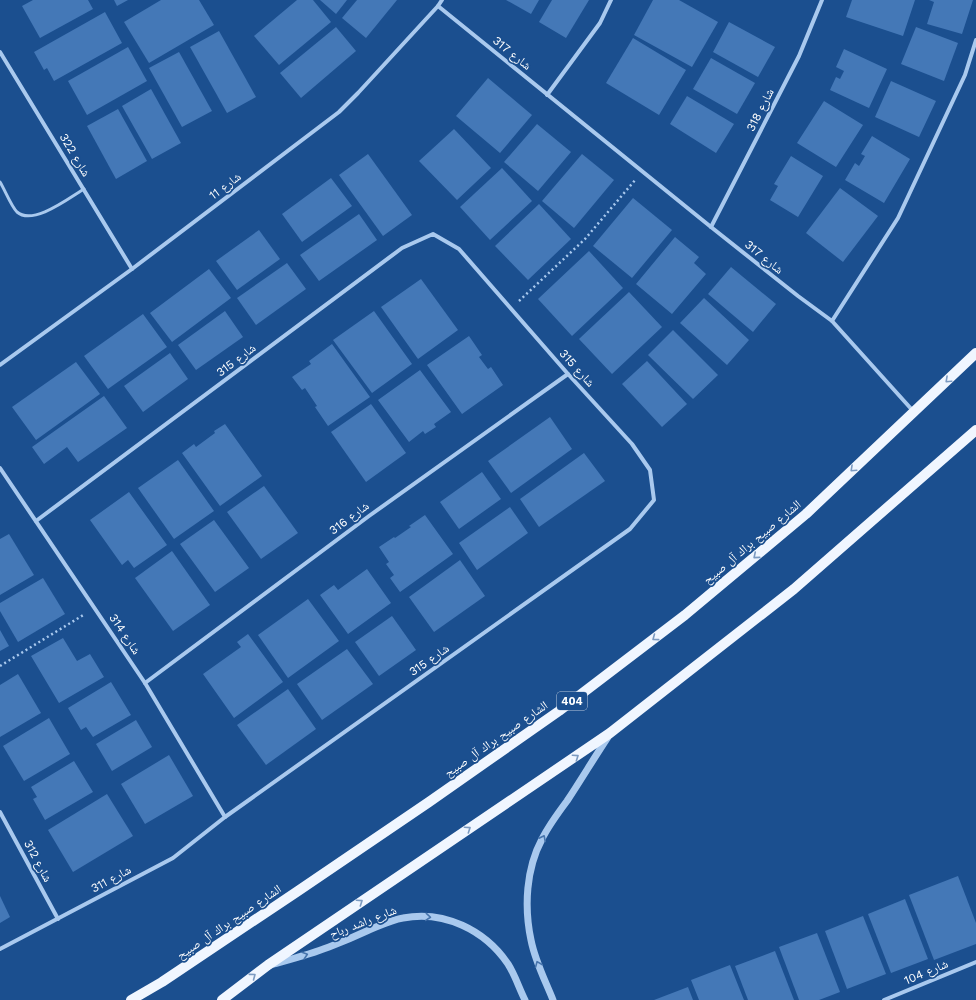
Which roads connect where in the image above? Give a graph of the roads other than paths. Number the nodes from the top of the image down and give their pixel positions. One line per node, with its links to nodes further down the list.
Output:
1 (442, 0): 4 (street, شارع 11)
2 (611, 0): 7 (street)
3 (822, 0): 10 (street, شارع 318)
4 (438, 6): 7 (street, شارع 317); 11 (street, شارع 11)
5 (976, 40): 12 (street)
6 (0, 52): 9 (street, شارع 322)
7 (547, 95): 10 (street, شارع 317)
8 (0, 182): 9 (lane)
9 (84, 189): 11 (street, شارع 322)
10 (711, 227): 12 (street, شارع 317)
11 (132, 269): 14 (street, شارع 11)
12 (832, 321): 16 (street, شارع 317)
13 (976, 353): 16 (main road, الشارع صبيح براك آل صبيح / 404, one-way to 16)
14 (0, 366)
15 (568, 374): 19 (street, شارع 315); 20 (street, شارع 316); 23 (street, شارع 315)
16 (914, 412): 28 (main road, الشارع صبيح براك آل صبيح / 404, one-way to 28)
17 (976, 430): 21 (main road)
18 (0, 468): 19 (street, شارع 314)
19 (36, 521): 20 (street, شارع 314)
20 (146, 683): 23 (street, شارع 314)
21 (610, 733): 27 (main road, one-way to 21); 31 (street, one-way to 21)
22 (0, 812): 24 (street, شارع 312)
23 (225, 817): 24 (street, شارع 311)
24 (58, 919): 25 (street, شارع 311)
25 (0, 950)
26 (976, 962): 32 (street, شارع 104)
27 (268, 965): 29 (main road, one-way to 27); 30 (street, شارع راشد رباح, one-way to 30)
28 (131, 1000)
29 (222, 1000)
30 (525, 1000)
31 (553, 1000)
32 (884, 1000)

